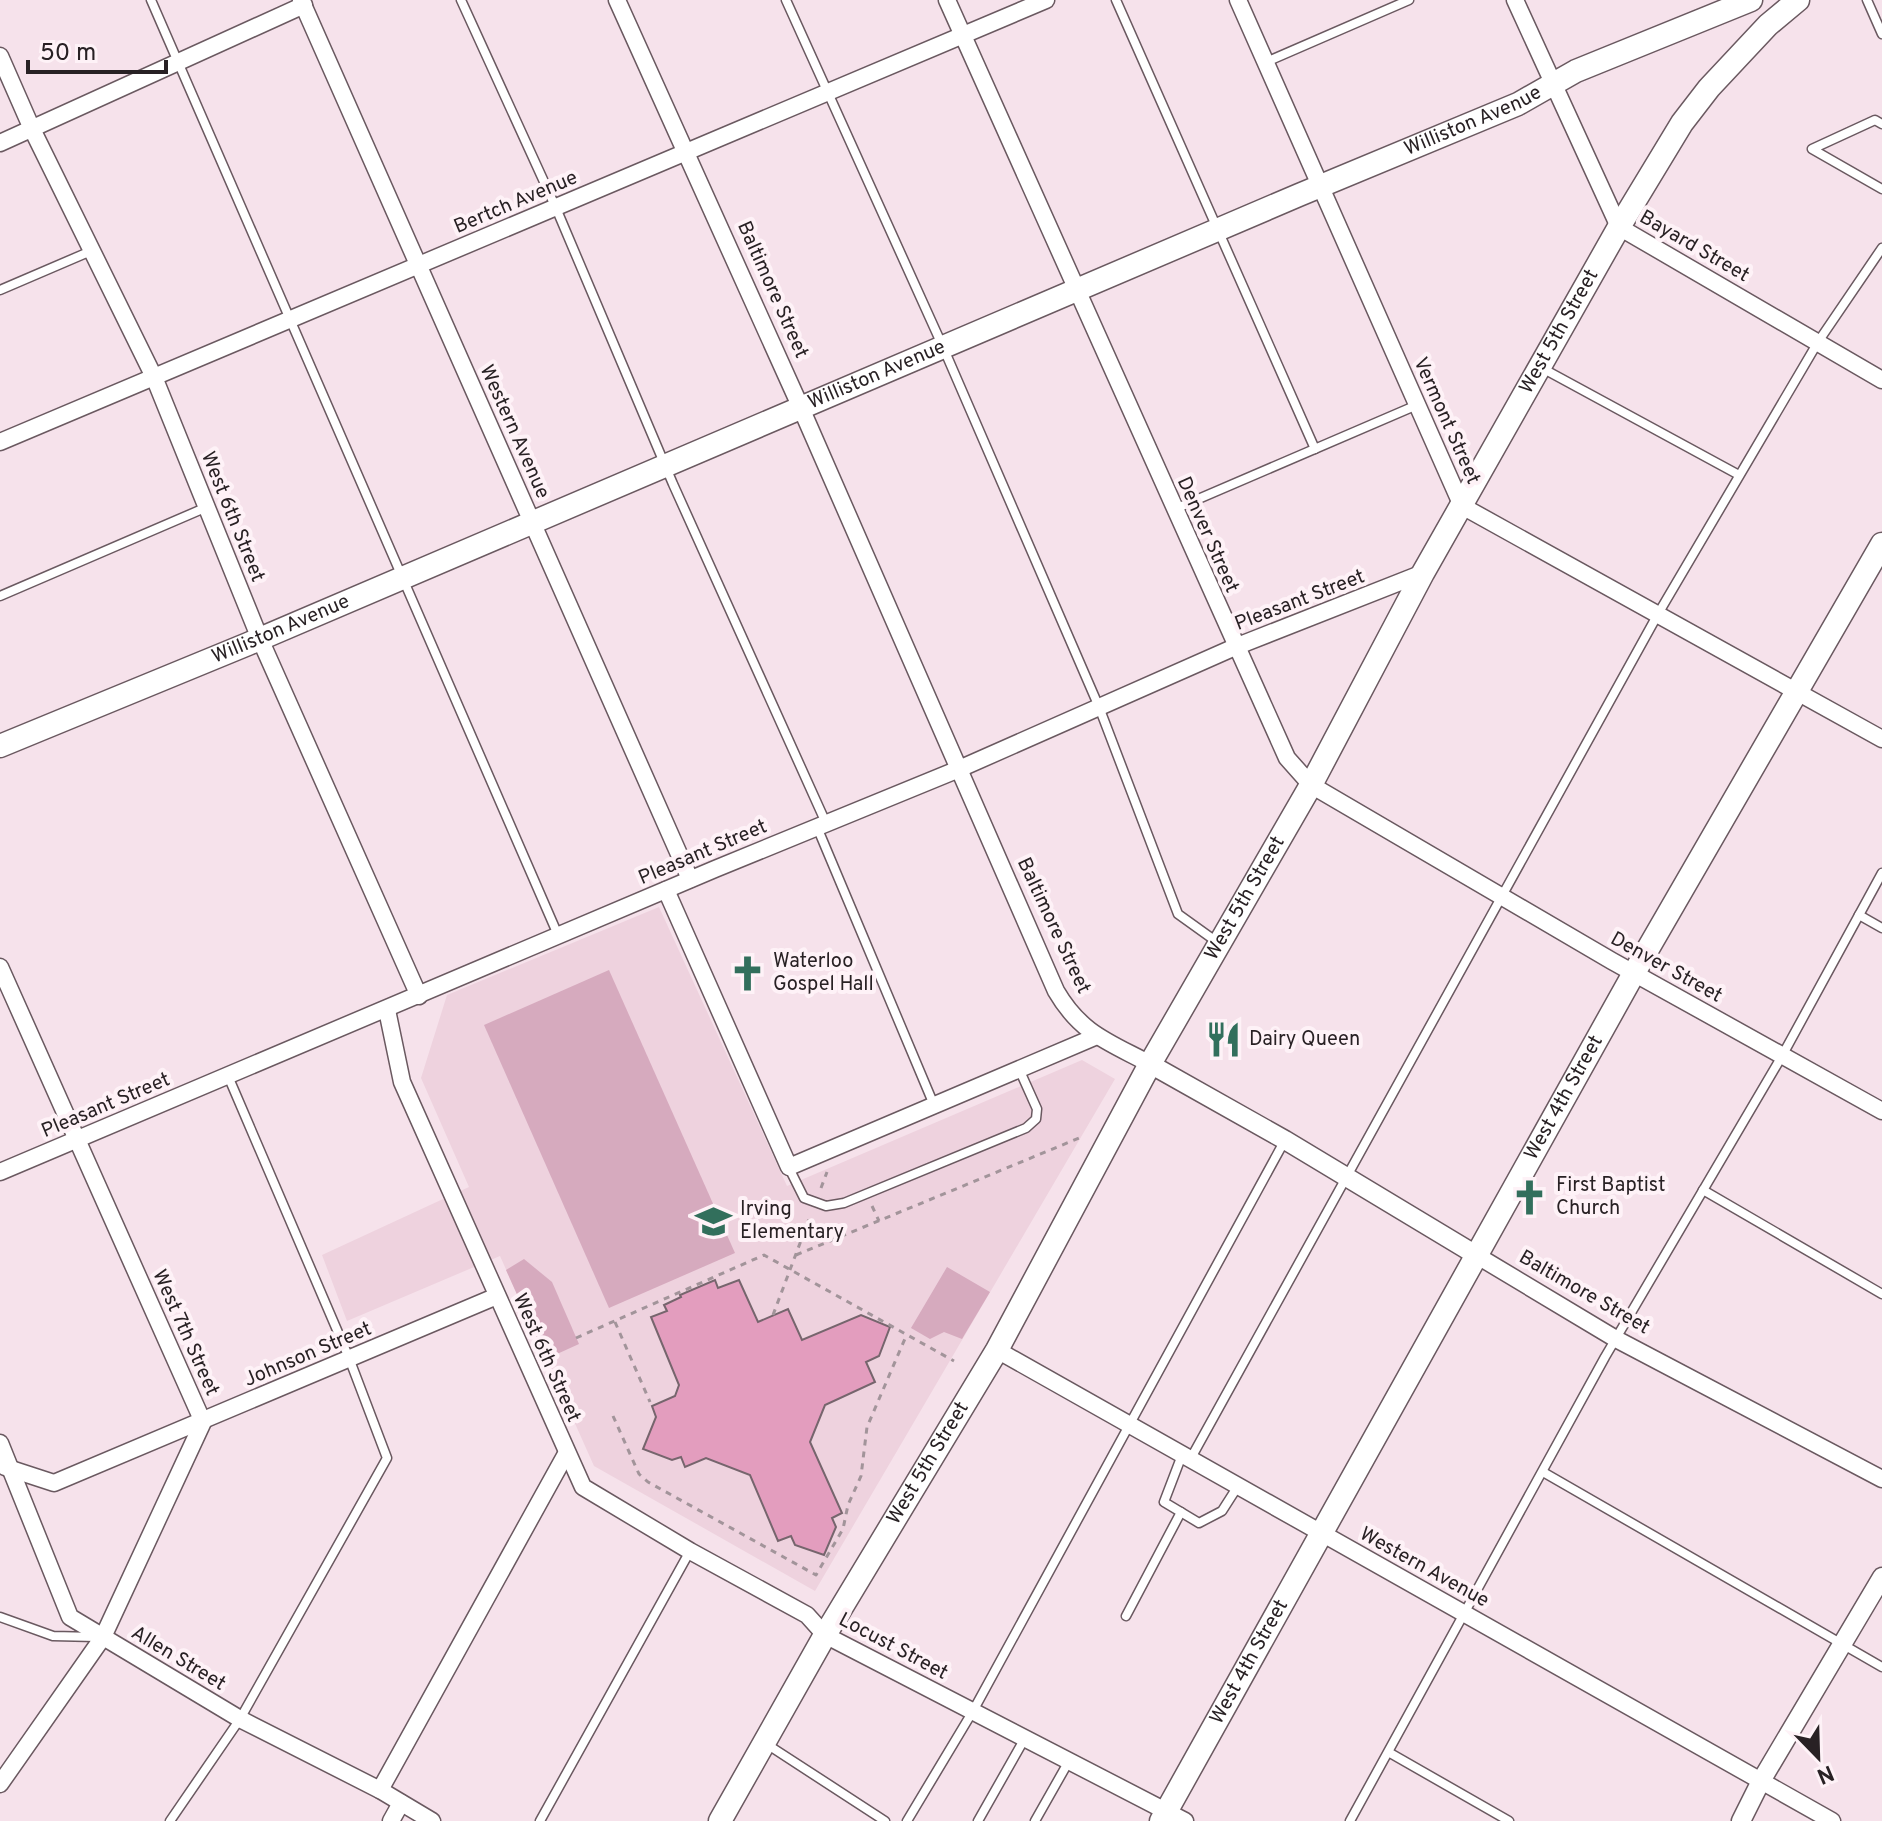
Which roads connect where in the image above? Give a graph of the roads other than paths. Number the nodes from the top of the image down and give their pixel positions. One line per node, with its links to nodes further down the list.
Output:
1 (151, 0): 18 (lane)
2 (461, 0): 28 (lane)
3 (617, 0): 25 (street, Baltimore Street)
4 (786, 0): 21 (lane)
5 (947, 0): 16 (street, Denver Street)
6 (1046, 0): 16 (street, Bertch Avenue)
7 (1116, 0): 30 (lane)
8 (1238, 0): 19 (street, Vermont Street)
9 (1409, 0): 19 (lane)
10 (1515, 0): 20 (street, Bayard Street)
11 (1751, 0): 20 (main road, Williston Avenue)
12 (1798, 0): 29 (main road, West 5th Street)
13 (1867, 0): 15 (lane)
14 (302, 2): 18 (street); 33 (street, Western Avenue)
15 (1882, 34)
16 (963, 35): 21 (street, Bertch Avenue); 35 (street, Denver Street)
17 (0, 56): 23 (street, West 6th Street)
18 (179, 62): 23 (street); 36 (lane)
19 (1265, 62): 26 (street, Vermont Street)
20 (1552, 85): 26 (main road, Williston Avenue); 29 (street, Bayard Street)
21 (829, 92): 25 (street, Bertch Avenue); 38 (lane)
22 (1882, 124): 27 (lane)
23 (32, 129): 24 (street); 32 (street, West 6th Street)
24 (0, 143)
25 (686, 153): 28 (street, Bertch Avenue); 43 (street, Baltimore Street)
26 (1319, 186): 30 (main road, Williston Avenue); 42 (street, Vermont Street)
27 (1882, 189)
28 (556, 208): 33 (street, Bertch Avenue); 46 (lane)
29 (1619, 227): 37 (street, Bayard Street); 39 (main road, West 5th Street)
30 (1216, 230): 35 (main road, Williston Avenue); 45 (lane)
31 (1882, 248): 37 (lane)
32 (92, 251): 34 (lane); 40 (street, West 6th Street)
33 (419, 266): 36 (street, Bertch Avenue); 51 (street, Western Avenue)
34 (0, 290)
35 (1076, 290): 38 (main road, Williston Avenue); 50 (street, Denver Street)
36 (291, 320): 40 (street, Bertch Avenue); 54 (lane)
37 (1818, 342): 41 (street, Bayard Street); 47 (lane)
38 (943, 347): 43 (main road, Williston Avenue); 60 (lane)
39 (1540, 367): 47 (lane); 48 (main road, West 5th Street)
40 (154, 377): 44 (street, Bertch Avenue); 49 (street, West 6th Street)
41 (1882, 380)
42 (1417, 405): 45 (lane); 48 (street, Vermont Street)
43 (801, 408): 46 (main road, Williston Avenue); 63 (street, Baltimore Street)
44 (0, 442)
45 (1315, 449): 50 (lane)
46 (665, 465): 51 (main road, Williston Avenue); 65 (lane)
47 (1739, 475): 56 (lane)
48 (1462, 506): 53 (main road, West 5th Street); 56 (street, Vermont Street)
49 (207, 507): 55 (lane); 57 (street, West 6th Street)
50 (1174, 510): 58 (street, Denver Street)
51 (532, 521): 54 (main road, Williston Avenue); 67 (street, Western Avenue)
52 (1882, 544): 59 (main road, West 4th Street)
53 (1423, 573): 58 (street, Pleasant Street); 64 (main road, West 5th Street)
54 (400, 578): 57 (main road, Williston Avenue); 72 (lane)
55 (0, 596)
56 (1658, 614): 59 (street, Vermont Street); 69 (lane)
57 (260, 639): 62 (main road, Williston Avenue); 76 (street, West 6th Street)
58 (1235, 647): 60 (street, Pleasant Street); 64 (street, Denver Street)
59 (1799, 691): 61 (street, Vermont Street); 75 (main road, West 4th Street)
60 (1099, 707): 63 (street, Pleasant Street); 73 (lane)
61 (1882, 739)
62 (0, 746)
63 (959, 769): 65 (street, Pleasant Street); 78 (street, Baltimore Street)
64 (1311, 785): 69 (street, Denver Street); 73 (main road, West 5th Street)
65 (822, 825): 67 (street, Pleasant Street); 83 (lane)
66 (1882, 873): 70 (lane)
67 (690, 879): 68 (street, Pleasant Street)
68 (666, 890): 72 (street, Pleasant Street); 87 (street)
69 (1500, 895): 75 (street, Denver Street); 89 (lane)
70 (1859, 915): 71 (lane); 79 (lane)
71 (1882, 928)
72 (558, 936): 76 (street, Pleasant Street)
73 (1220, 943): 80 (main road, West 5th Street)
74 (0, 967): 85 (street, West 7th Street)
75 (1634, 973): 79 (street, Denver Street); 91 (main road, West 4th Street)
76 (419, 996): 77 (street, Pleasant Street)
77 (387, 1010): 82 (street, Pleasant Street); 93 (street, West 6th Street)
78 (1097, 1036): 80 (street, Baltimore Street); 81 (street)
79 (1782, 1056): 84 (street, Denver Street); 90 (lane)
80 (1150, 1064): 86 (street, Baltimore Street); 95 (main road, West 5th Street)
81 (1019, 1069): 83 (street); 87 (lane)
82 (228, 1076): 85 (street, Pleasant Street); 96 (lane)
83 (934, 1105): 87 (street)
84 (1882, 1111)
85 (77, 1140): 88 (street, Pleasant Street); 97 (street, West 7th Street)
86 (1285, 1140): 89 (street, Baltimore Street); 98 (lane)
87 (789, 1167)
88 (0, 1172)
89 (1346, 1177): 91 (street, Baltimore Street); 101 (lane)
90 (1703, 1190): 92 (lane); 94 (lane)
91 (1476, 1255): 94 (street, Baltimore Street); 107 (main road, West 4th Street)
92 (1882, 1294)
93 (497, 1296): 96 (street, Johnson Street); 100 (street, West 6th Street)
94 (1616, 1339): 103 (lane); 104 (street, Baltimore Street)
95 (997, 1350): 98 (street, Western Avenue); 113 (main road, West 5th Street)
96 (349, 1358): 97 (street, Johnson Street); 118 (lane)
97 (203, 1422): 102 (street, Johnson Street); 114 (street, West 7th Street)
98 (1131, 1425): 101 (street, Western Avenue); 117 (lane)
99 (0, 1443): 102 (street, Allen Street)
100 (566, 1454): 108 (street, Locust Street); 125 (street, West 6th Street)
101 (1187, 1456): 105 (street, Western Avenue); 106 (lane)
102 (4, 1467): 114 (street, Allen Street)
103 (1543, 1472): 110 (lane); 115 (lane)
104 (1882, 1479)
105 (1238, 1485): 106 (lane); 107 (street, Western Avenue)
106 (1181, 1512): 111 (lane)
107 (1320, 1533): 110 (street, Western Avenue); 127 (main road, West 4th Street)
108 (690, 1551): 113 (street, Locust Street); 131 (lane)
109 (1882, 1577): 115 (street)
110 (1465, 1614): 121 (lane); 123 (street, Western Avenue)
111 (1126, 1616)
112 (0, 1617): 114 (lane)
113 (825, 1635): 117 (street, Locust Street); 120 (main road, West 5th Street)
114 (103, 1637): 118 (street, Allen Street); 124 (street, West 7th Street)
115 (1842, 1645): 116 (lane); 123 (street)
116 (1882, 1667)
117 (973, 1711): 119 (street, Locust Street); 134 (lane)
118 (240, 1719): 125 (street, Allen Street); 128 (lane)
119 (1025, 1738): 122 (street, Locust Street); 135 (lane)
120 (764, 1743): 132 (main road, West 5th Street); 133 (lane)
121 (1390, 1753): 137 (lane); 138 (lane)
122 (1069, 1760): 127 (street, Locust Street); 136 (lane)
123 (1761, 1781): 139 (street); 140 (street, Western Avenue)
124 (0, 1784)
125 (380, 1790): 126 (street, Allen Street)
126 (401, 1803): 129 (street); 130 (street, Allen Street)
127 (1171, 1818)
128 (170, 1821)
129 (391, 1821)
130 (432, 1821)
131 (540, 1821)
132 (720, 1821)
133 (885, 1821)
134 (907, 1821)
135 (978, 1821)
136 (1035, 1821)
137 (1350, 1821)
138 (1509, 1821)
139 (1741, 1821)
140 (1832, 1821)

